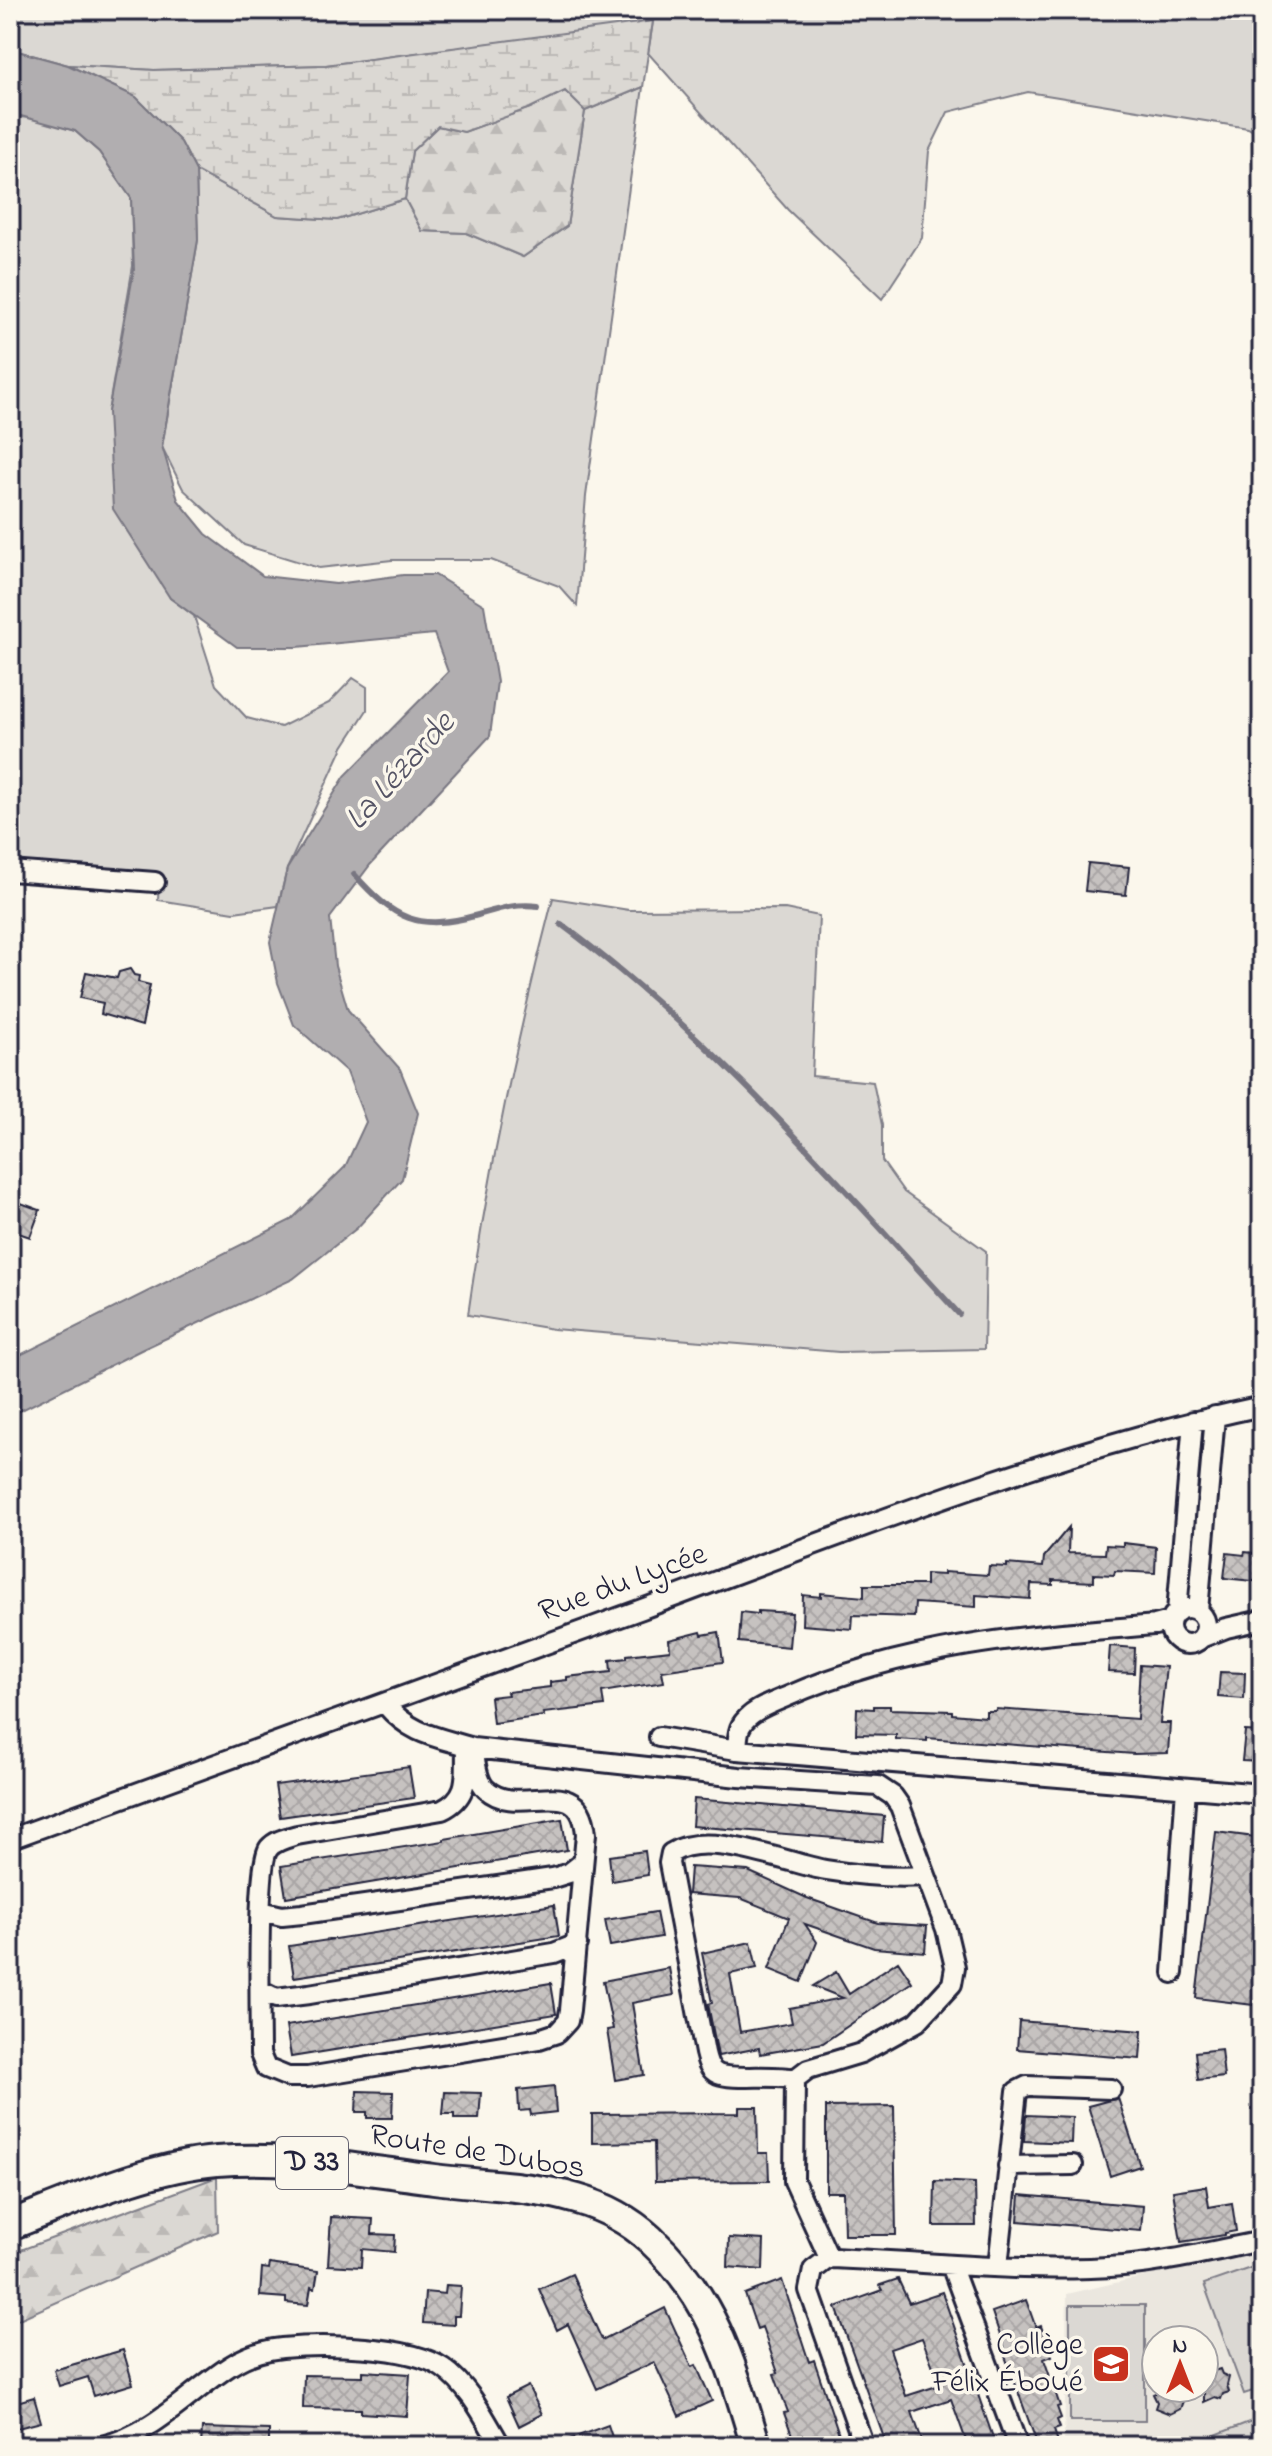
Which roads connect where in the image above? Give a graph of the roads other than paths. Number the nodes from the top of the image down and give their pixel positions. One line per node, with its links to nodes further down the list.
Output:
1 (10, 871): 2 (street)
2 (155, 882)
3 (1262, 1406): 4 (street, Rue du Lycée)
4 (1215, 1416): 5 (street, Rue du Lycée); 6 (street)
5 (1193, 1421): 8 (street); 11 (street, Rue du Lycée)
6 (1201, 1614): 8 (street); 9 (street); 10 (street)
7 (1262, 1620): 9 (street)
8 (1173, 1623): 10 (street); 14 (street)
9 (1238, 1626): 10 (street)
10 (1203, 1637)
11 (386, 1705): 13 (street); 17 (street, Rue du Lycée)
12 (659, 1737): 14 (street)
13 (470, 1747): 18 (street); 19 (street); 20 (street)
14 (737, 1750): 15 (street)
15 (1186, 1788): 16 (street); 22 (street)
16 (1262, 1794)
17 (10, 1839)
18 (583, 1862): 20 (street); 21 (street)
19 (924, 1876): 24 (street); 24 (street)
20 (261, 1911): 23 (street)
21 (577, 1944): 23 (street); 23 (street)
22 (1173, 1973)
23 (260, 1990)
24 (795, 2079): 30 (street)
25 (1111, 2089): 27 (street)
26 (1073, 2165): 27 (street)
27 (1008, 2166): 32 (street)
28 (10, 2225): 35 (main road, Route de Dubos / D 33)
29 (1262, 2241): 32 (street)
30 (829, 2258): 31 (street); 36 (street)
31 (951, 2265): 32 (street); 37 (street)
32 (998, 2266)
33 (102, 2446): 34 (street)
34 (501, 2446)
35 (756, 2446)
36 (864, 2446)
37 (1018, 2446)

